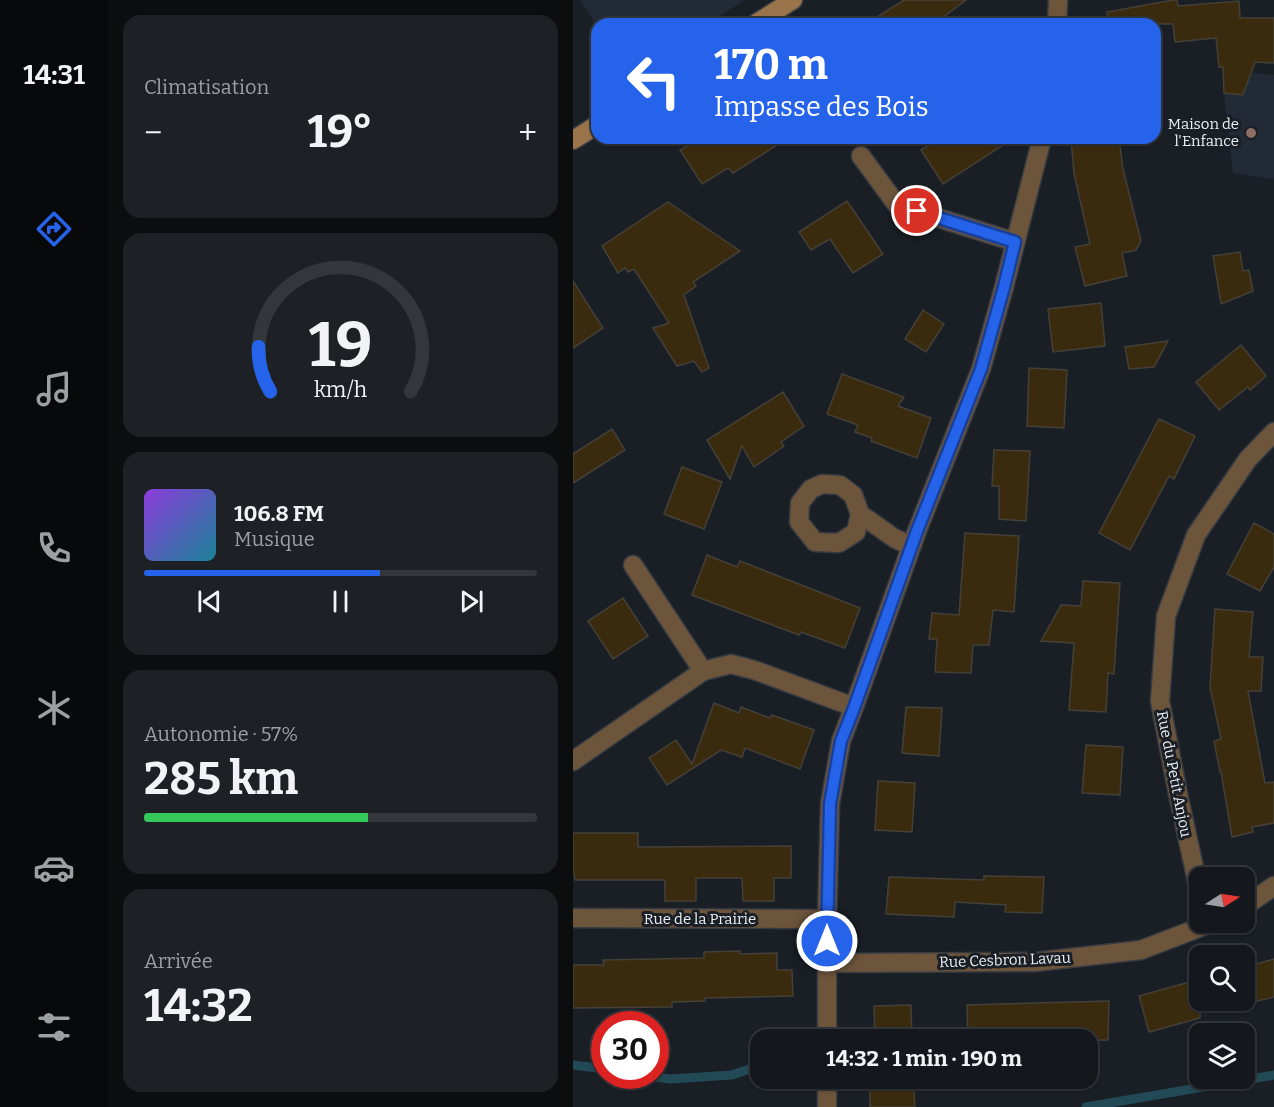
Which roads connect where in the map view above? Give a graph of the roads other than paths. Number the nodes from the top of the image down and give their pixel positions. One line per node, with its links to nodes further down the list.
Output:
1 (793, 0): 3 (street)
2 (1058, 0): 4 (street)
3 (764, 18)
4 (1057, 18)
5 (591, 129): 6 (street)
6 (573, 140)
7 (1041, 144): 9 (street)
8 (861, 156): 9 (street)
9 (1015, 242): 12 (street)
10 (1274, 432): 17 (street, Rue du Petit Anjou)
11 (860, 514): 12 (street)
12 (911, 546): 15 (street)
13 (633, 565): 14 (street)
14 (703, 670): 15 (street); 16 (street)
15 (854, 708): 21 (street)
16 (573, 761)
17 (1194, 867)
18 (1274, 886): 19 (street)
19 (1255, 899)
20 (573, 918): 21 (street, Rue de la Prairie)
21 (827, 919): 23 (street)
22 (1189, 932): 23 (street, Rue Cesbron Lavau)
23 (827, 963): 24 (street)
24 (827, 1029)

